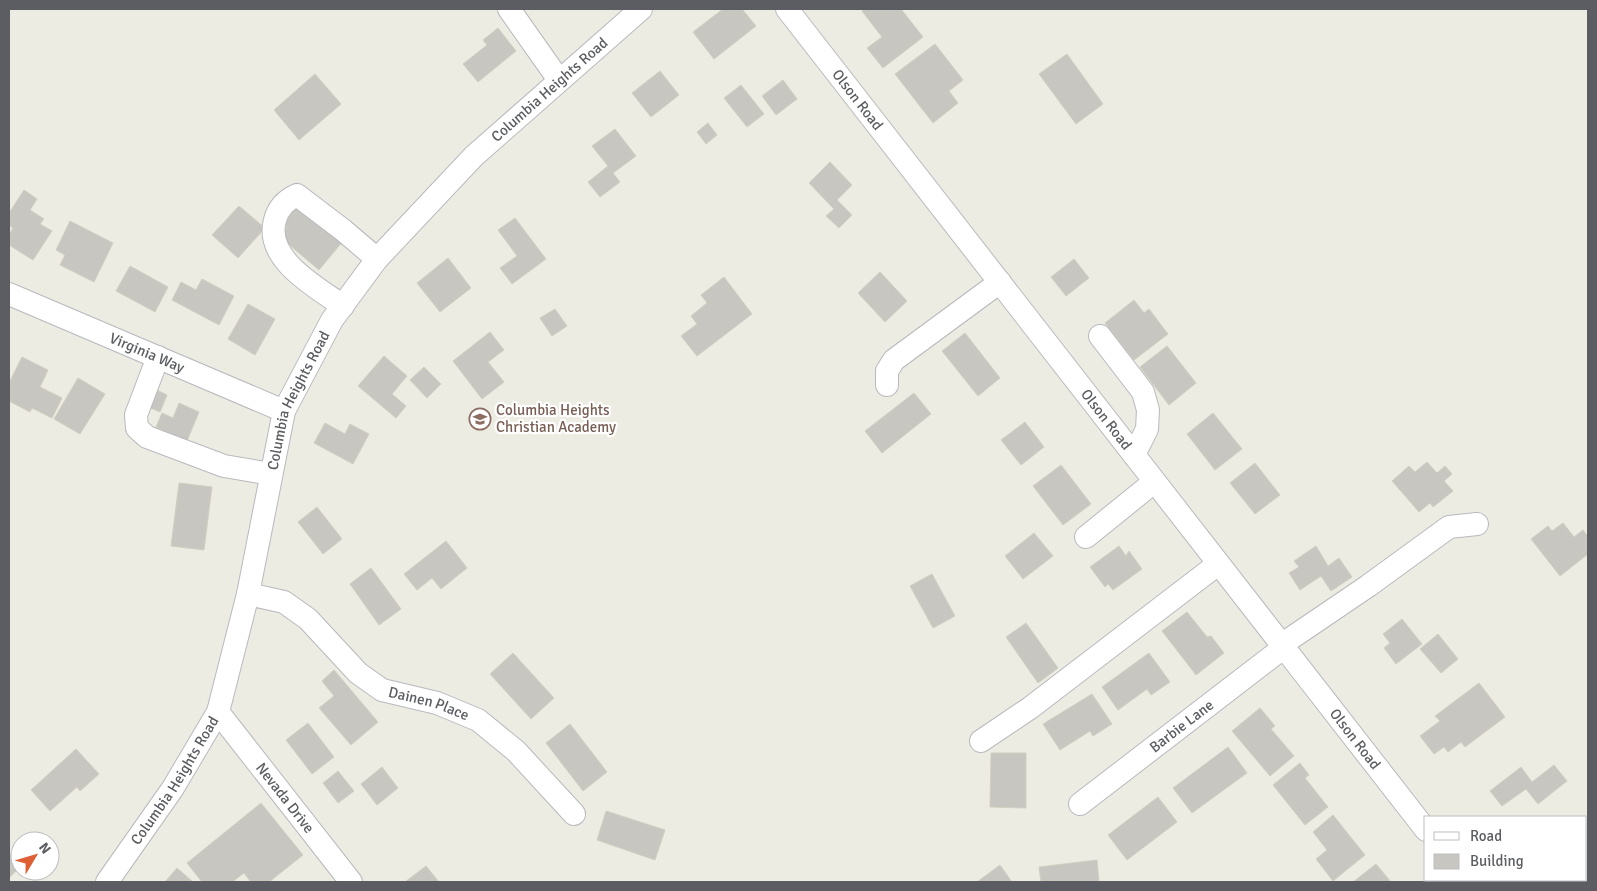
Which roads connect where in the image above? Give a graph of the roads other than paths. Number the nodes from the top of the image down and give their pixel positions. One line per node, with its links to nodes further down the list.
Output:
1 (509, 9): 4 (street)
2 (641, 9): 4 (street, Columbia Heights Road)
3 (787, 9): 6 (street, Olson Road)
4 (559, 80): 5 (street, Columbia Heights Road)
5 (377, 259): 8 (street, Columbia Heights Road); 8 (street)
6 (1000, 282): 11 (street); 13 (street, Olson Road)
7 (9, 294): 10 (street, Virginia Way)
8 (343, 306): 12 (street, Columbia Heights Road)
9 (1100, 336): 13 (street)
10 (158, 357): 12 (street, Virginia Way); 14 (street)
11 (887, 385)
12 (284, 411): 14 (street, Columbia Heights Road)
13 (1134, 456): 15 (street, Olson Road)
14 (271, 474): 19 (street, Columbia Heights Road)
15 (1154, 482): 17 (street); 18 (street, Olson Road)
16 (1477, 524): 20 (street, Barbie Lane)
17 (1086, 537)
18 (1218, 564): 20 (street, Olson Road); 22 (street)
19 (248, 594): 21 (street, Columbia Heights Road); 24 (street, Dainen Place)
20 (1282, 646): 23 (street, Barbie Lane); 25 (street, Olson Road)
21 (218, 712): 26 (street, Columbia Heights Road); 27 (street, Nevada Drive)
22 (981, 741)
23 (1080, 804)
24 (574, 814)
25 (1424, 827)
26 (107, 882)
27 (351, 882)

